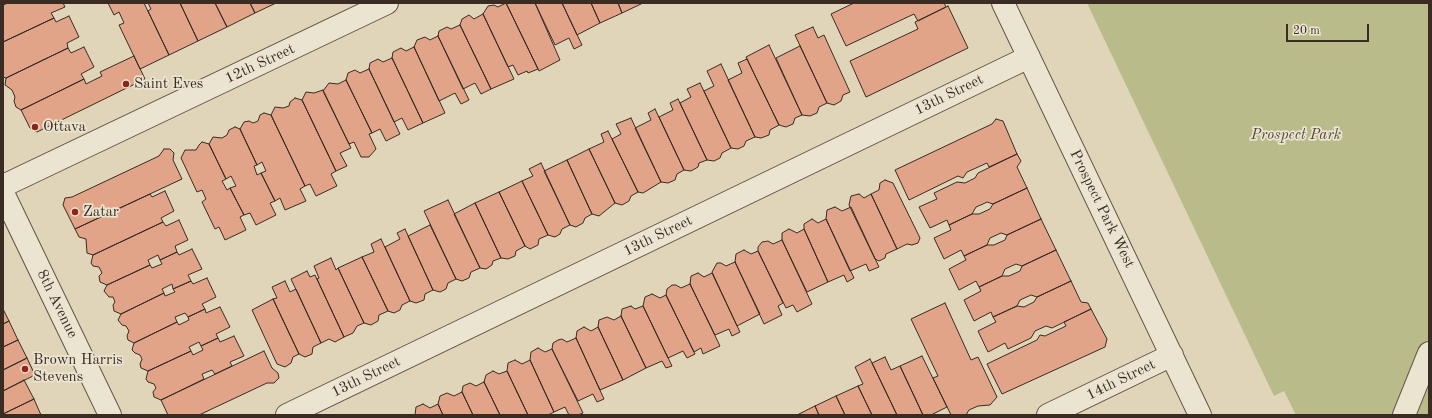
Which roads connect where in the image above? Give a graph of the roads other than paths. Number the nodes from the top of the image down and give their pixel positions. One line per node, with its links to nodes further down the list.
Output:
1 (387, 3): 4 (street, 12th Street)
2 (1003, 3): 3 (street, Prospect Park West)
3 (1029, 57): 7 (street, Prospect Park West); 9 (street, 13th Street)
4 (3, 186)
5 (3, 193): 8 (street, 8th Avenue)
6 (1429, 353): 12 (street)
7 (1172, 355): 10 (street, 14th Street); 11 (street, Prospect Park West)
8 (110, 415)
9 (286, 415)
10 (1048, 415)
11 (1200, 415)
12 (1404, 415)

